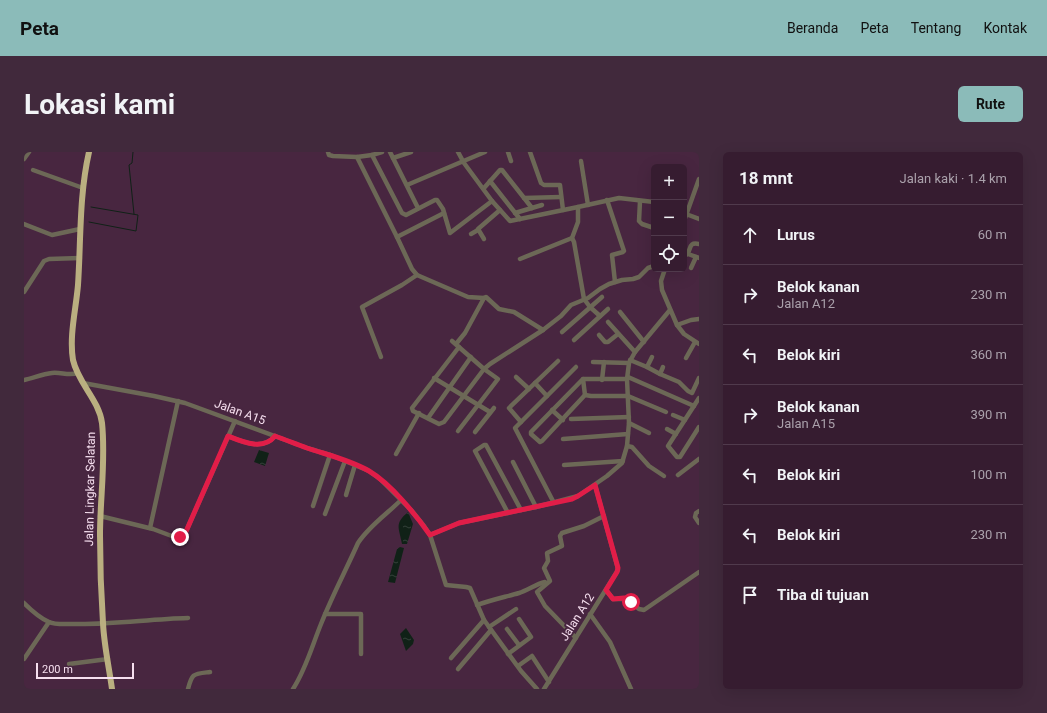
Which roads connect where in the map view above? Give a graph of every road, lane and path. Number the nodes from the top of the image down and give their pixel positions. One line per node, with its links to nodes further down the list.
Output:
1 (29, 152): 14 (street)
2 (89, 152): 22 (highway, Jalan Lingkar Selatan)
3 (328, 152): 12 (street)
4 (382, 152): 11 (street)
5 (390, 152): 13 (street)
6 (411, 152): 13 (street)
7 (458, 152): 15 (street)
8 (485, 152): 15 (street)
9 (508, 152): 16 (street)
10 (530, 152): 24 (street)
11 (372, 155): 12 (street); 33 (street)
12 (357, 158): 48 (street)
13 (393, 158): 21 (street)
14 (24, 159)
15 (463, 161): 21 (street); 23 (street)
16 (511, 161)
17 (581, 161): 31 (street)
18 (33, 170): 22 (street)
19 (699, 179): 38 (street)
20 (490, 181): 23 (street); 25 (street); 37 (street)
21 (407, 185): 33 (street)
22 (82, 188): 45 (highway, Jalan Lingkar Selatan)
23 (484, 188): 27 (street)
24 (561, 197): 25 (street); 36 (street)
25 (524, 198): 34 (street)
26 (607, 200): 28 (street); 31 (street); 61 (street)
27 (492, 201): 35 (street); 39 (street)
28 (640, 201): 29 (street); 44 (street)
29 (651, 202)
30 (542, 205): 34 (street)
31 (588, 205): 32 (street)
32 (578, 207): 36 (street); 50 (street)
33 (418, 208): 39 (street)
34 (532, 208): 37 (street)
35 (500, 210): 41 (street); 46 (street)
36 (563, 210): 41 (street)
37 (515, 212): 41 (street)
38 (687, 212)
39 (444, 213): 48 (street)
40 (687, 215): 42 (street)
41 (520, 219)
42 (699, 219)
43 (24, 224): 45 (street)
44 (651, 227)
45 (80, 229): 55 (highway, Jalan Lingkar Selatan)
46 (478, 230): 47 (street); 49 (street)
47 (471, 234)
48 (397, 237): 60 (street)
49 (484, 238)
50 (572, 238): 56 (street); 65 (street)
51 (699, 244): 52 (street)
52 (687, 253)
53 (687, 255): 54 (street)
54 (697, 257): 58 (street)
55 (80, 258): 62 (street); 96 (highway, Jalan Lingkar Selatan)
56 (520, 259)
57 (651, 267): 61 (street)
58 (691, 268)
59 (664, 272): 68 (street)
60 (417, 275): 64 (street); 84 (street)
61 (615, 282): 65 (street)
62 (24, 292)
63 (602, 297): 66 (street)
64 (484, 298): 74 (street); 82 (street)
65 (584, 299): 66 (street); 74 (street)
66 (590, 307): 70 (street); 75 (street)
67 (608, 309): 70 (street)
68 (670, 310): 73 (street); 80 (street)
69 (620, 312): 80 (street)
70 (600, 316): 79 (street)
71 (699, 319): 73 (street)
72 (608, 322): 76 (street)
73 (677, 325): 81 (street)
74 (543, 330): 95 (street)
75 (562, 332)
76 (618, 334): 77 (street); 83 (street)
77 (599, 335)
78 (452, 340): 82 (street)
79 (574, 340)
80 (644, 342): 83 (street)
81 (697, 343): 87 (street)
82 (458, 346): 85 (street); 99 (street)
83 (635, 352): 89 (street)
84 (381, 357)
85 (471, 357): 95 (street); 107 (street)
86 (652, 357): 94 (street)
87 (686, 358)
88 (558, 361): 106 (street)
89 (630, 361): 91 (street); 94 (street); 100 (street)
90 (593, 362): 91 (street)
91 (604, 362): 104 (street)
92 (576, 367): 112 (street)
93 (663, 367): 97 (street)
94 (647, 368): 97 (street)
95 (484, 369): 111 (street); 116 (street)
96 (78, 373): 103 (street); 105 (highway, Jalan Lingkar Selatan)
97 (660, 374): 109 (street)
98 (516, 376): 108 (street)
99 (434, 378): 107 (street); 122 (street)
100 (627, 378): 104 (street); 113 (street); 117 (street)
101 (699, 378): 109 (street)
102 (583, 379): 104 (street); 110 (street); 119 (street)
103 (24, 380)
104 (602, 380)
105 (83, 383): 115 (street, Jalan A15); 163 (highway, Jalan Lingkar Selatan)
106 (535, 383): 108 (street); 112 (street)
107 (449, 388): 111 (street); 125 (street)
108 (529, 389): 130 (street)
109 (692, 393): 114 (street)
110 (585, 395): 113 (street); 127 (street)
111 (463, 396): 116 (street); 125 (street)
112 (547, 396): 130 (street)
113 (628, 396): 121 (street); 124 (street)
114 (699, 397): 117 (street)
115 (178, 401): 129 (street, Jalan A15); 166 (street)
116 (478, 404): 120 (street); 134 (street)
117 (694, 406): 128 (street)
118 (494, 408): 120 (street)
119 (552, 410): 127 (street); 127 (street)
120 (490, 412): 135 (street)
121 (666, 412)
122 (419, 413): 125 (street); 143 (street)
123 (673, 415): 128 (street)
124 (629, 417): 126 (street); 131 (street)
125 (428, 418)
126 (571, 419)
127 (563, 420)
128 (685, 420): 138 (street)
129 (235, 421): 139 (street); 140 (street, Jalan A15)
130 (521, 422): 156 (street)
131 (629, 423): 136 (street); 137 (street)
132 (699, 427): 138 (street)
133 (667, 429): 138 (street)
134 (458, 431)
135 (475, 432)
136 (649, 433)
137 (628, 434): 141 (street); 142 (street)
138 (676, 434)
139 (228, 436): 140 (street); 166 (street)
140 (275, 436): 144 (street, Jalan A15)
141 (563, 439)
142 (627, 446): 147 (street); 152 (street)
143 (396, 454)
144 (330, 455): 146 (street, Jalan A15); 157 (street)
145 (699, 458): 151 (street)
146 (345, 461): 149 (street, Jalan A15); 162 (street)
147 (623, 461): 150 (street); 153 (street)
148 (513, 462): 158 (street)
149 (356, 465): 154 (street); 155 (street, Jalan A15)
150 (564, 465)
151 (678, 475)
152 (664, 476)
153 (595, 485): 156 (street); 164 (street, Jalan A12)
154 (346, 495)
155 (401, 500): 167 (street, Jalan A15); 174 (street)
156 (554, 502): 158 (street)
157 (313, 506)
158 (536, 507): 159 (street)
159 (521, 510): 161 (street); 161 (street)
160 (699, 511): 165 (street)
161 (508, 513): 167 (street)
162 (325, 514)
163 (100, 516): 166 (street); 180 (highway, Jalan Lingkar Selatan)
164 (604, 516): 169 (street); 170 (street, Jalan A12)
165 (699, 523)
166 (150, 528)
167 (430, 535): 172 (street, Jalan A15)
168 (699, 572): 170 (street)
169 (546, 584): 172 (street); 183 (street)
170 (606, 590): 175 (street, Jalan A12)
171 (24, 603): 179 (street)
172 (477, 605): 178 (street)
173 (516, 609): 181 (street)
174 (325, 614): 185 (street); 197 (street)
175 (590, 614): 183 (street, Jalan A12); 200 (street)
176 (188, 618): 180 (street)
177 (519, 619): 184 (street)
178 (484, 620): 181 (street); 187 (street)
179 (49, 622): 180 (street); 188 (street)
180 (103, 624): 189 (highway, Jalan Lingkar Selatan)
181 (490, 629): 186 (street); 192 (street)
182 (507, 629): 184 (street)
183 (576, 638): 194 (street, Jalan A12)
184 (519, 645): 186 (street)
185 (361, 654)
186 (508, 654): 191 (street)
187 (451, 658)
188 (24, 659)
189 (108, 659): 190 (street); 195 (highway, Jalan Lingkar Selatan)
190 (69, 664)
191 (518, 666): 194 (street); 198 (street)
192 (458, 669)
193 (210, 672): 196 (street)
194 (549, 682): 199 (street, Jalan A12)
195 (112, 689)
196 (188, 689)
197 (293, 689)
198 (537, 689)
199 (544, 689)
200 (631, 689)

